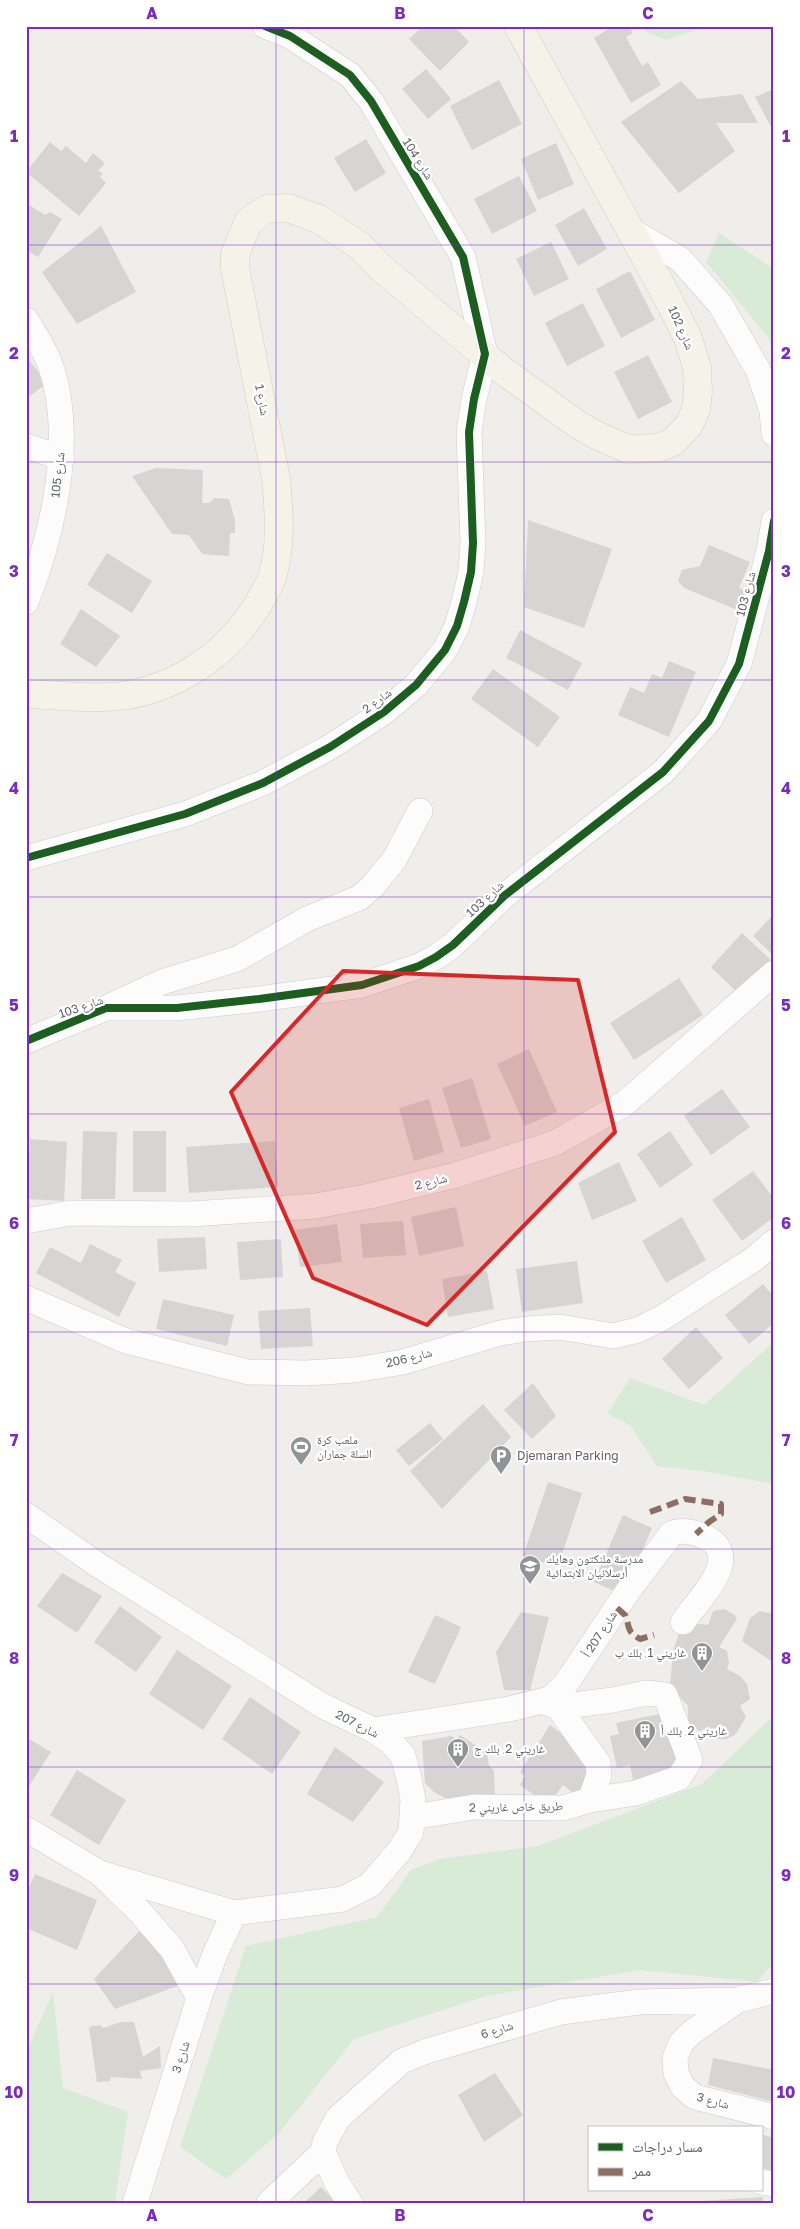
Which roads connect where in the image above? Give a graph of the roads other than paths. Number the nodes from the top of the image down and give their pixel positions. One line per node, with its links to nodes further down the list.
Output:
1 (265, 26): 5 (street, شارع 104)
2 (526, 29): 3 (main road, شارع 102)
3 (630, 230): 5 (main road, شارع 102); 6 (street)
4 (26, 320): 8 (street, شارع 105)
5 (485, 354): 11 (main road, شارع 1); 13 (street, شارع 2)
6 (774, 434)
7 (26, 446): 8 (street)
8 (62, 458): 10 (street, شارع 105)
9 (774, 521): 15 (street, شارع 103)
10 (26, 602)
11 (26, 694)
12 (420, 811): 15 (street)
13 (26, 858)
14 (774, 973): 17 (street, شارع 2)
15 (106, 1008): 16 (street, شارع 103)
16 (26, 1041)
17 (26, 1221)
18 (774, 1242): 19 (street, شارع 206)
19 (26, 1298)
20 (26, 1515): 23 (street, شارع 207)
21 (683, 1622): 22 (street, شارع 207 أ)
22 (551, 1704): 23 (street, شارع 207 أ); 24 (street); 24 (street, طريق خاص غاريني 2)
23 (373, 1730): 25 (street, شارع 207)
24 (590, 1800): 25 (street, طريق خاص غاريني 2)
25 (413, 1817): 28 (street, شارع 207)
26 (26, 1829): 27 (street)
27 (100, 1873): 28 (street, شارع 207); 30 (street)
28 (234, 1913): 30 (street, شارع 3)
29 (774, 1991): 31 (street, شارع 6)
30 (199, 1998): 34 (street, شارع 3)
31 (738, 2000): 32 (street, شارع 3); 33 (street, شارع 6)
32 (774, 2117)
33 (323, 2152): 35 (street); 36 (street)
34 (135, 2203)
35 (269, 2203)
36 (350, 2203)

